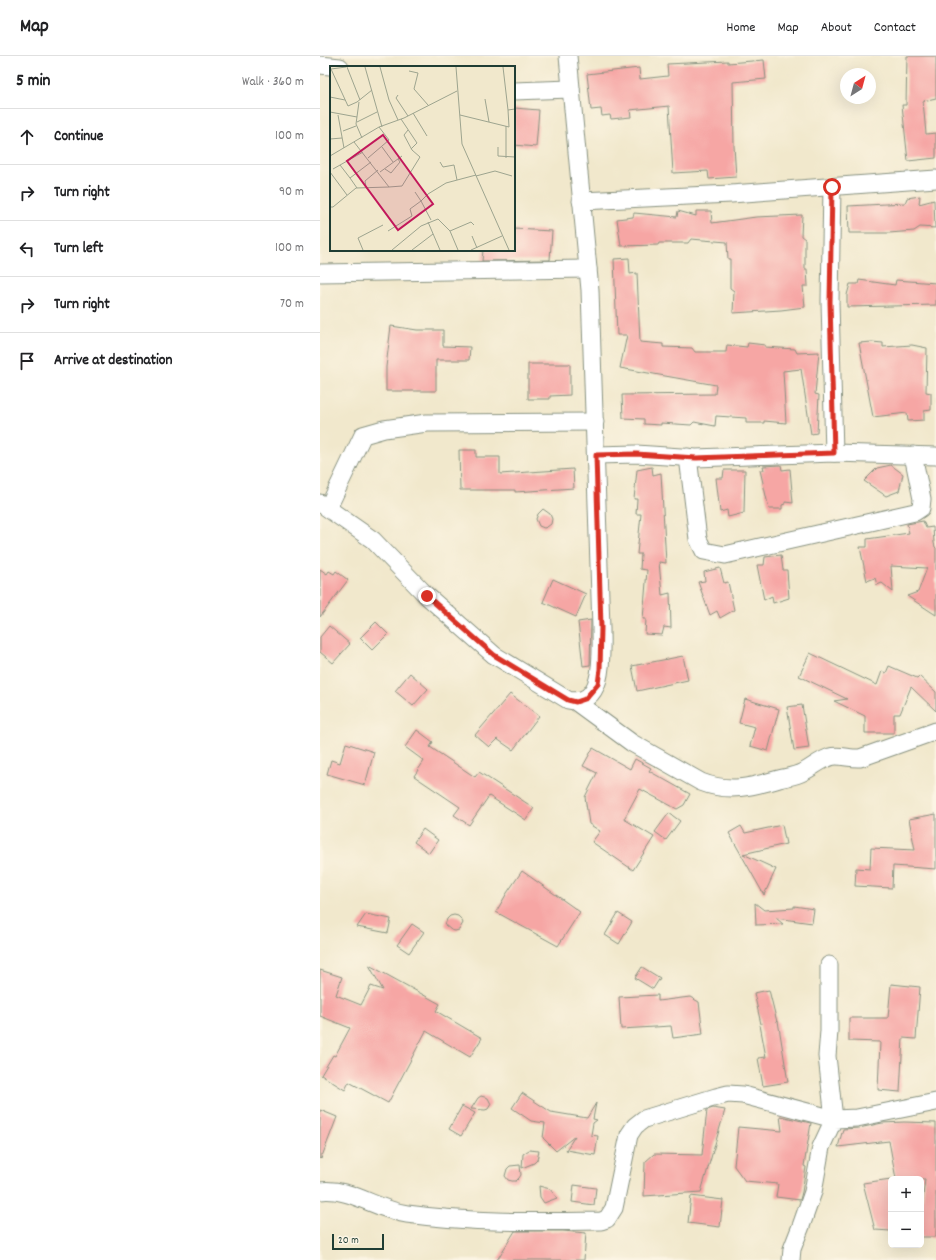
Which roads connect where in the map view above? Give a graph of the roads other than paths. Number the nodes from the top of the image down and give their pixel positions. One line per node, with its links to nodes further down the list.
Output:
1 (568, 56): 4 (street)
2 (320, 65): 3 (street)
3 (330, 66)
4 (571, 89): 5 (street); 8 (street)
5 (515, 91)
6 (936, 180): 7 (street)
7 (832, 187): 8 (street); 12 (street)
8 (581, 202): 9 (street)
9 (588, 269): 10 (street); 11 (street)
10 (320, 273)
11 (595, 422): 13 (street); 17 (street)
12 (834, 453): 14 (street); 16 (street)
13 (596, 455): 16 (street); 18 (street)
14 (913, 455): 15 (street); 16 (street)
15 (936, 456)
16 (688, 457)
17 (324, 506): 19 (street)
18 (592, 691): 19 (street); 20 (street)
19 (576, 702): 20 (street)
20 (594, 716): 21 (street)
21 (936, 731)
22 (829, 965): 24 (street)
23 (936, 1102): 24 (street)
24 (834, 1119): 25 (street); 26 (street)
25 (320, 1191)
26 (791, 1260)

